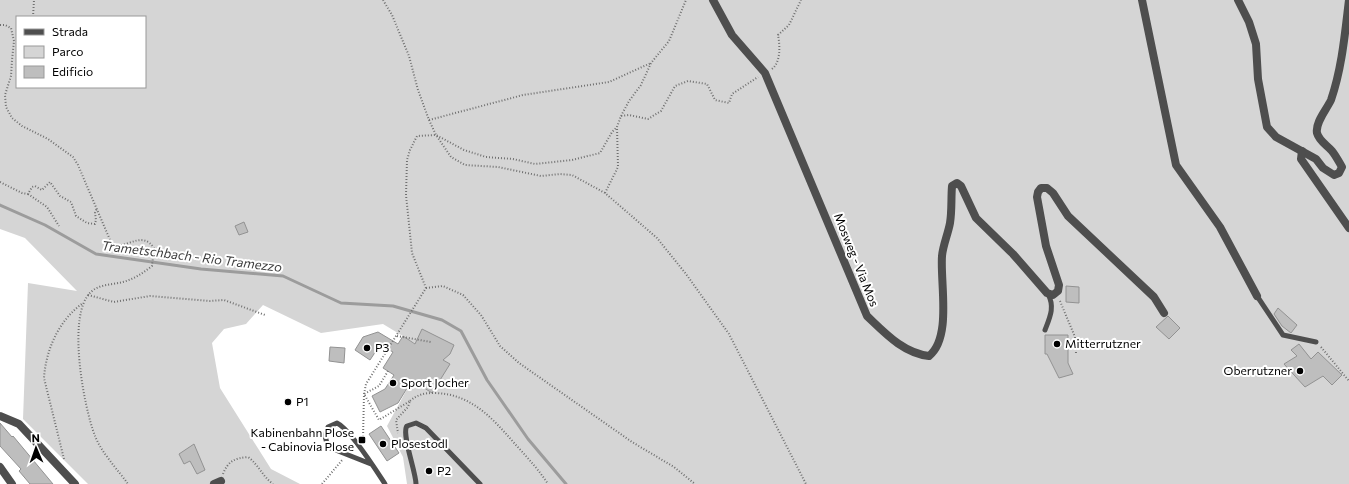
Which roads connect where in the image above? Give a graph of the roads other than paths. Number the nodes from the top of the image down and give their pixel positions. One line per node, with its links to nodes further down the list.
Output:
1 (714, 0): 7 (street, Mosweg - Via Mos)
2 (1142, 0): 8 (street)
3 (1238, 0): 5 (street)
4 (1349, 0): 5 (street)
5 (1302, 151): 6 (street)
6 (1349, 228)
7 (1052, 293): 9 (street); 10 (lane)
8 (1257, 296): 11 (lane)
9 (1164, 312)
10 (1045, 330)
11 (1316, 342)
12 (0, 416): 16 (street)
13 (371, 464): 13 (lane); 17 (lane)
14 (0, 467): 15 (street)
15 (12, 484)
16 (75, 484)
17 (385, 484)
18 (416, 484): 19 (lane)
19 (480, 484)

